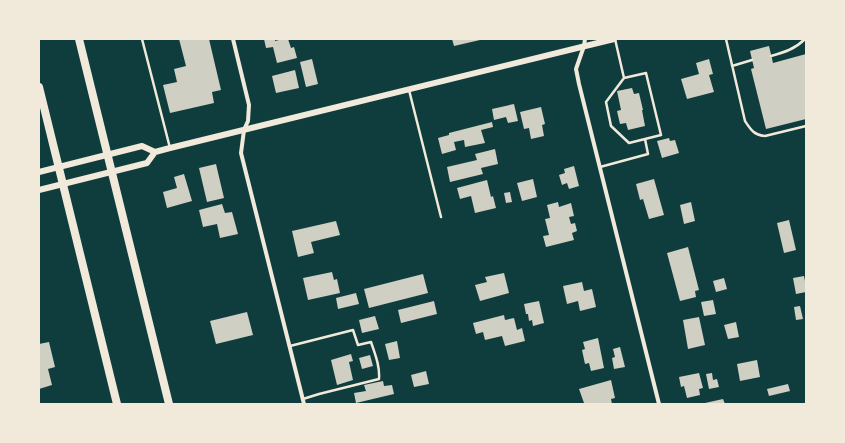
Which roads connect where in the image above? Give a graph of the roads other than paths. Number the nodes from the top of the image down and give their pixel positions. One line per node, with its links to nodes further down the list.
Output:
1 (79, 39): 27 (highway)
2 (142, 39): 18 (lane)
3 (233, 39): 16 (street)
4 (586, 39): 8 (street)
5 (614, 39): 8 (street); 12 (lane)
6 (726, 39): 11 (lane)
7 (805, 39): 9 (lane)
8 (584, 46): 14 (street); 20 (street)
9 (771, 56)
10 (752, 60): 11 (lane)
11 (732, 66): 15 (lane)
12 (624, 78): 17 (lane); 17 (lane)
13 (39, 87): 26 (highway)
14 (409, 89): 16 (street); 23 (lane)
15 (806, 126)
16 (244, 130): 18 (street); 24 (street)
17 (645, 139): 20 (lane)
18 (170, 148): 19 (street)
19 (155, 152): 21 (street); 22 (street)
20 (600, 168): 28 (street)
21 (39, 172)
22 (39, 190)
23 (441, 217)
24 (289, 346): 25 (street); 25 (lane)
25 (303, 402)
26 (117, 404)
27 (169, 404)
28 (659, 404)

